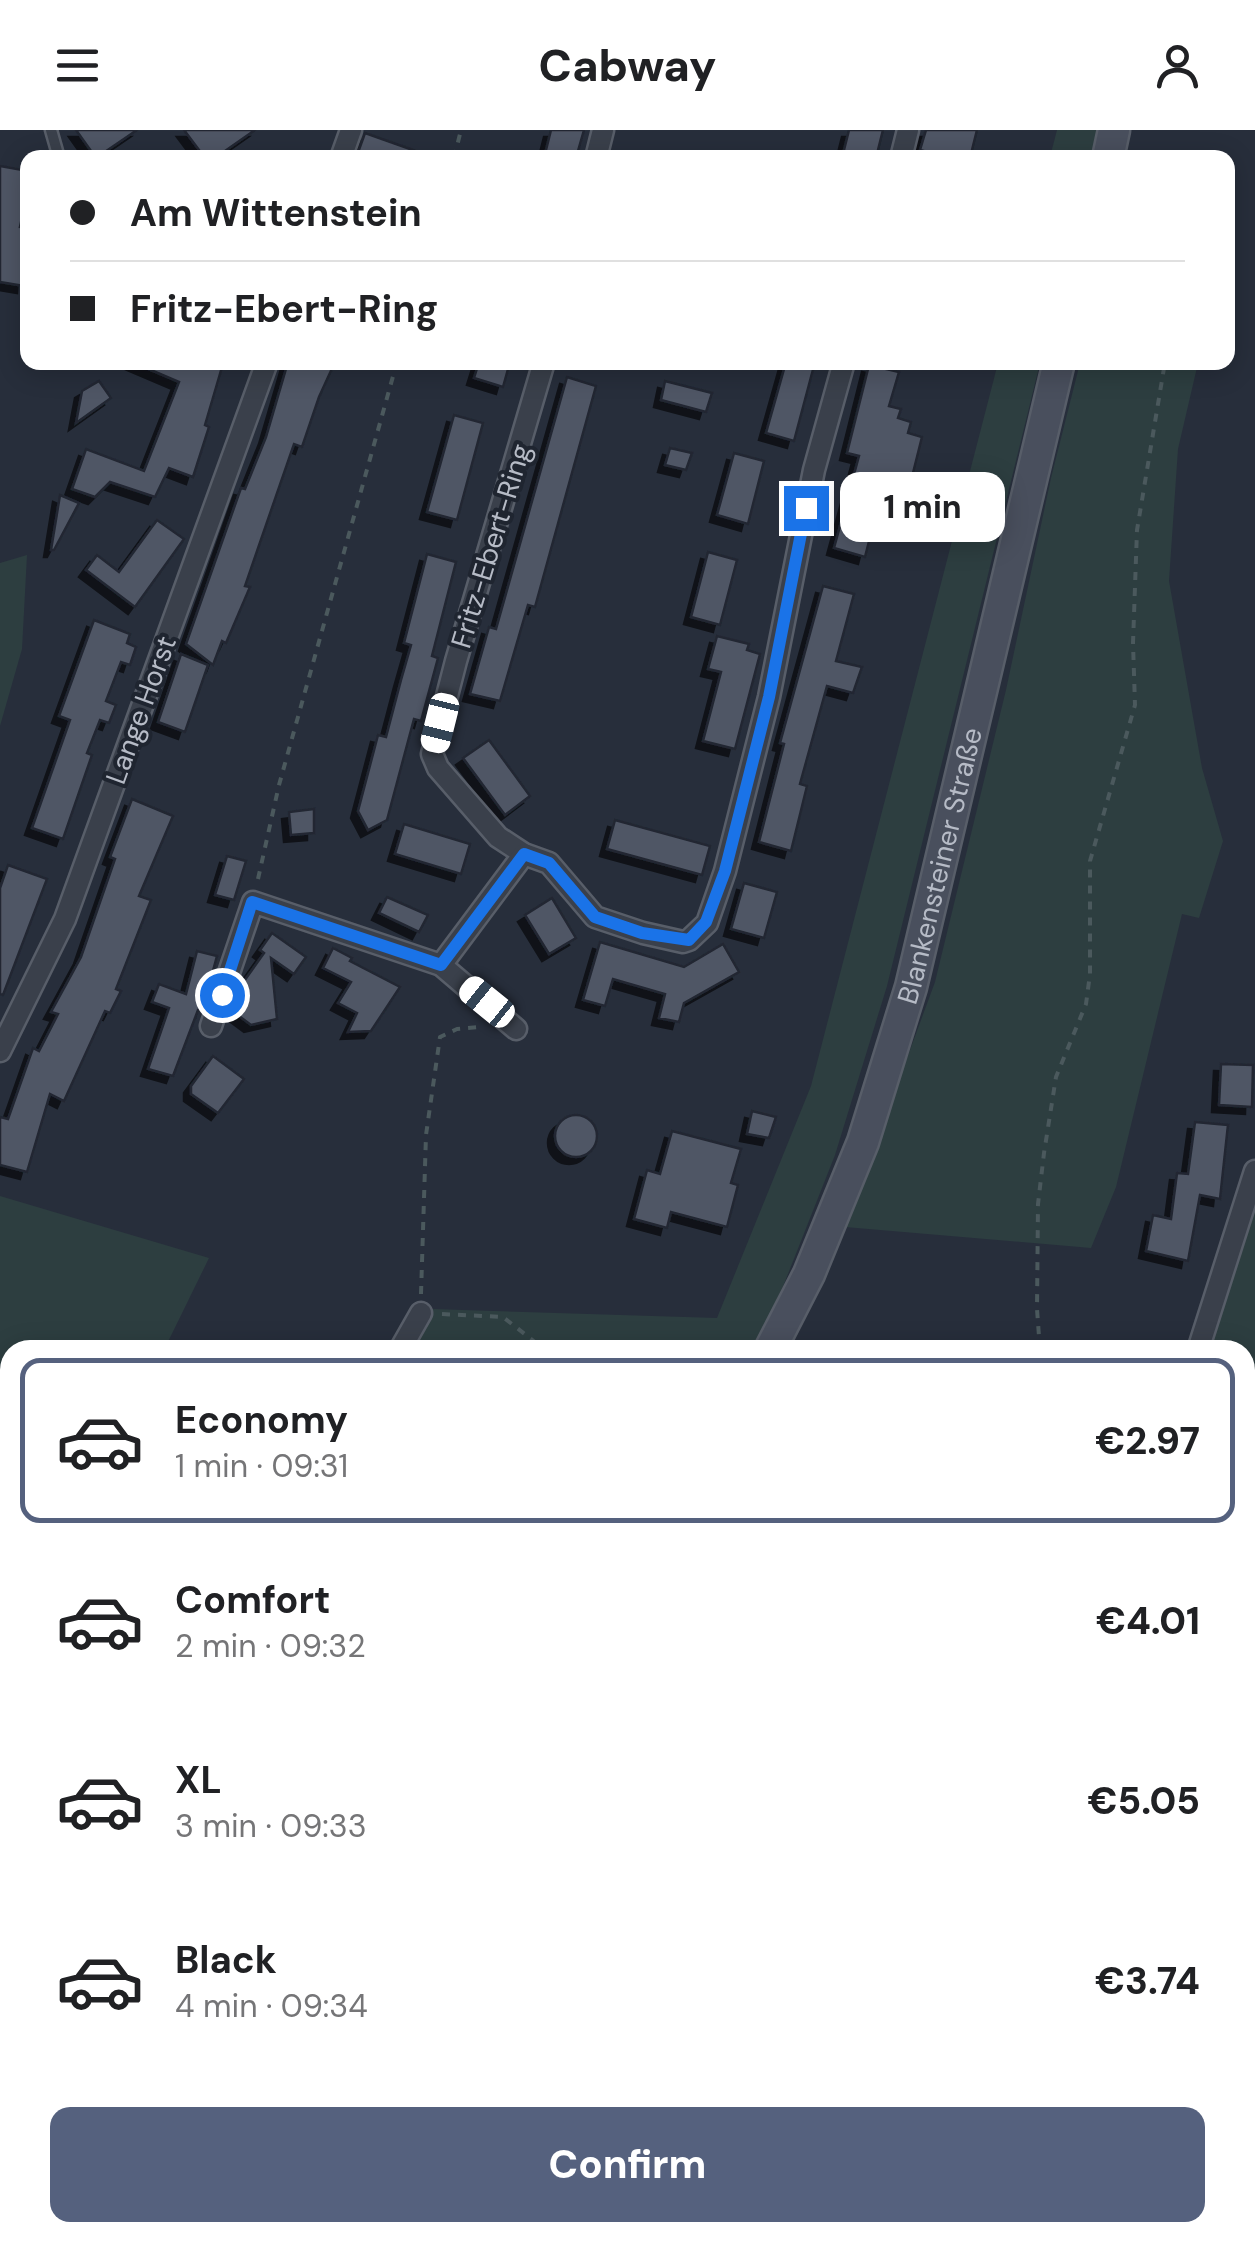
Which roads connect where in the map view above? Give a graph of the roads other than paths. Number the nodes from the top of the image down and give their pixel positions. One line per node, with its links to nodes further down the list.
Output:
1 (263, 370): 9 (street, Lange Horst)
2 (542, 370): 5 (street, Fritz-Ebert-Ring)
3 (842, 370): 5 (street, Fritz-Ebert-Ring)
4 (1056, 370): 13 (main road, Blankensteiner Straße)
5 (524, 854): 6 (street)
6 (441, 965): 7 (street); 8 (street)
7 (212, 1026)
8 (516, 1029)
9 (0, 1051)
10 (1255, 1171): 14 (street)
11 (420, 1313): 12 (street)
12 (405, 1340)
13 (775, 1340)
14 (1201, 1340)

